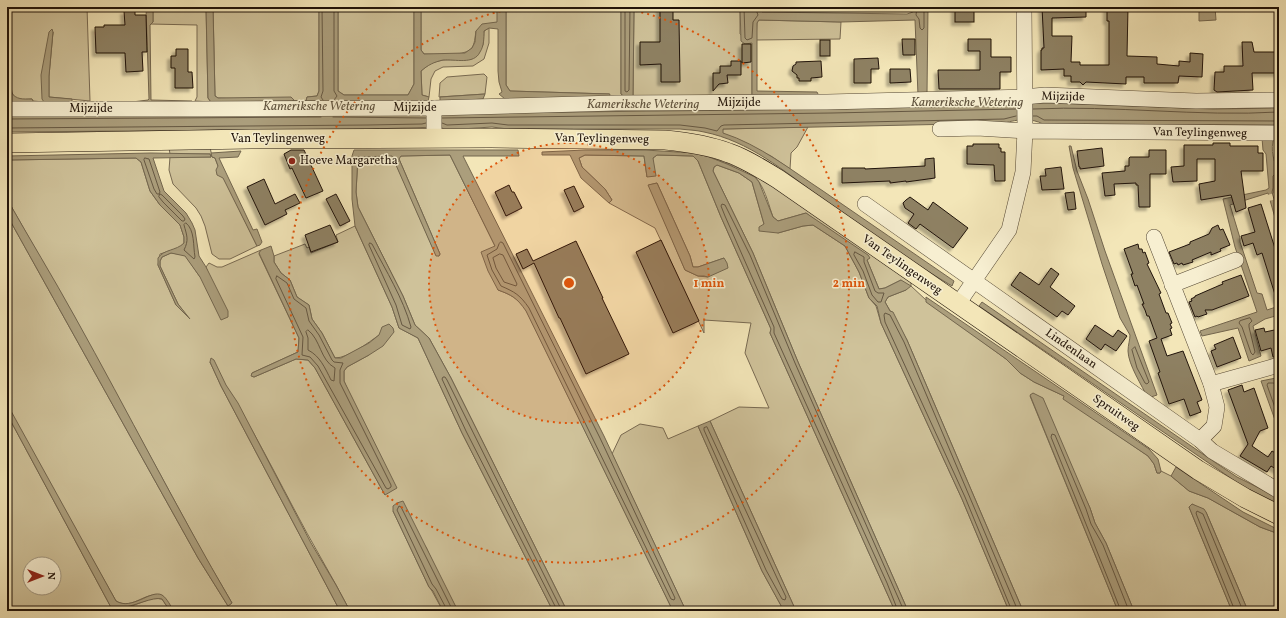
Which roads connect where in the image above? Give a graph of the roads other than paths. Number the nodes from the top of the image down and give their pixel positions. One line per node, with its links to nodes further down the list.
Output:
1 (1024, 7): 2 (street)
2 (1024, 100): 3 (street, Mijzijde); 5 (street, Mijzijde); 6 (street)
3 (1279, 100)
4 (7, 109): 5 (street, Mijzijde)
5 (434, 109): 9 (street)
6 (1025, 126): 7 (street, Van Teylingenweg); 8 (street, Van Teylingenweg); 14 (street)
7 (940, 129)
8 (1279, 133)
9 (434, 136): 10 (main road, Van Teylingenweg); 16 (main road, Van Teylingenweg)
10 (7, 144)
11 (865, 204): 14 (street, Lindenlaan)
12 (1154, 236): 15 (street)
13 (1236, 260): 15 (street)
14 (974, 281): 16 (street); 19 (street, Lindenlaan)
15 (1172, 285): 18 (street)
16 (958, 304): 21 (main road, Spruitweg)
17 (1279, 365): 18 (street)
18 (1210, 384): 19 (street)
19 (1200, 440): 20 (street, Lindenlaan)
20 (1279, 491)
21 (1279, 515)

